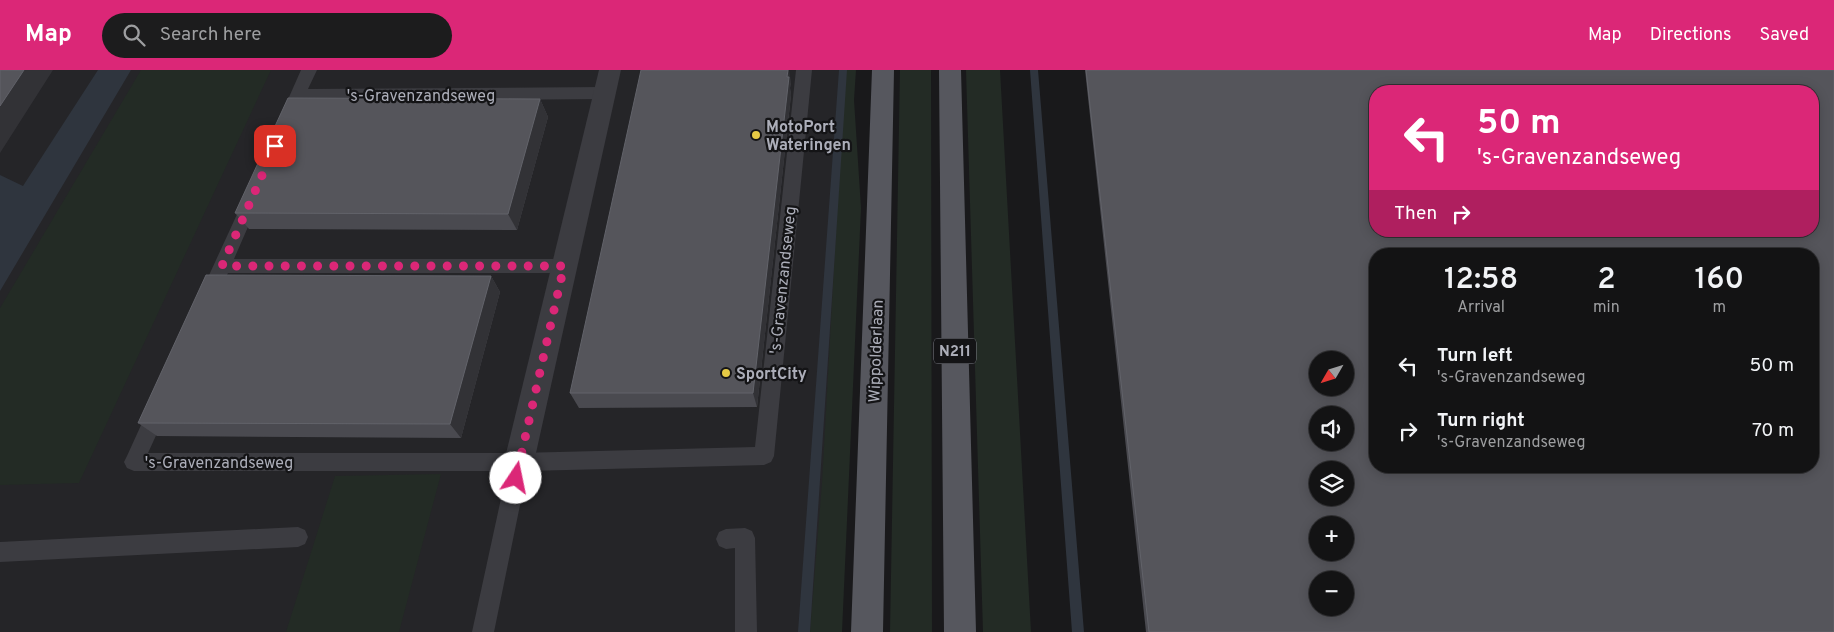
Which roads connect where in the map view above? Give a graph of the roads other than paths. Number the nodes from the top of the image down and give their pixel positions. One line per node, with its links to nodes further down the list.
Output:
1 (309, 70): 6 (lane)
2 (804, 70): 13 (lane, 's-Gravenzandseweg)
3 (883, 70): 19 (main road, Wippolderlaan)
4 (950, 70): 20 (main road, N211)
5 (607, 82): 6 (lane, 's-Gravenzandseweg); 10 (street, 's-Gravenzandseweg)
6 (298, 96): 7 (lane)
7 (278, 140)
8 (262, 176): 9 (lane)
9 (222, 266): 10 (lane); 11 (lane)
10 (564, 266): 13 (street, 's-Gravenzandseweg)
11 (202, 310)
12 (166, 391): 13 (lane, 's-Gravenzandseweg)
13 (519, 462): 17 (lane, 's-Gravenzandseweg)
14 (298, 537): 16 (lane)
15 (726, 539): 18 (lane)
16 (0, 552)
17 (483, 632)
18 (746, 632)
19 (867, 632)
20 (960, 632)

